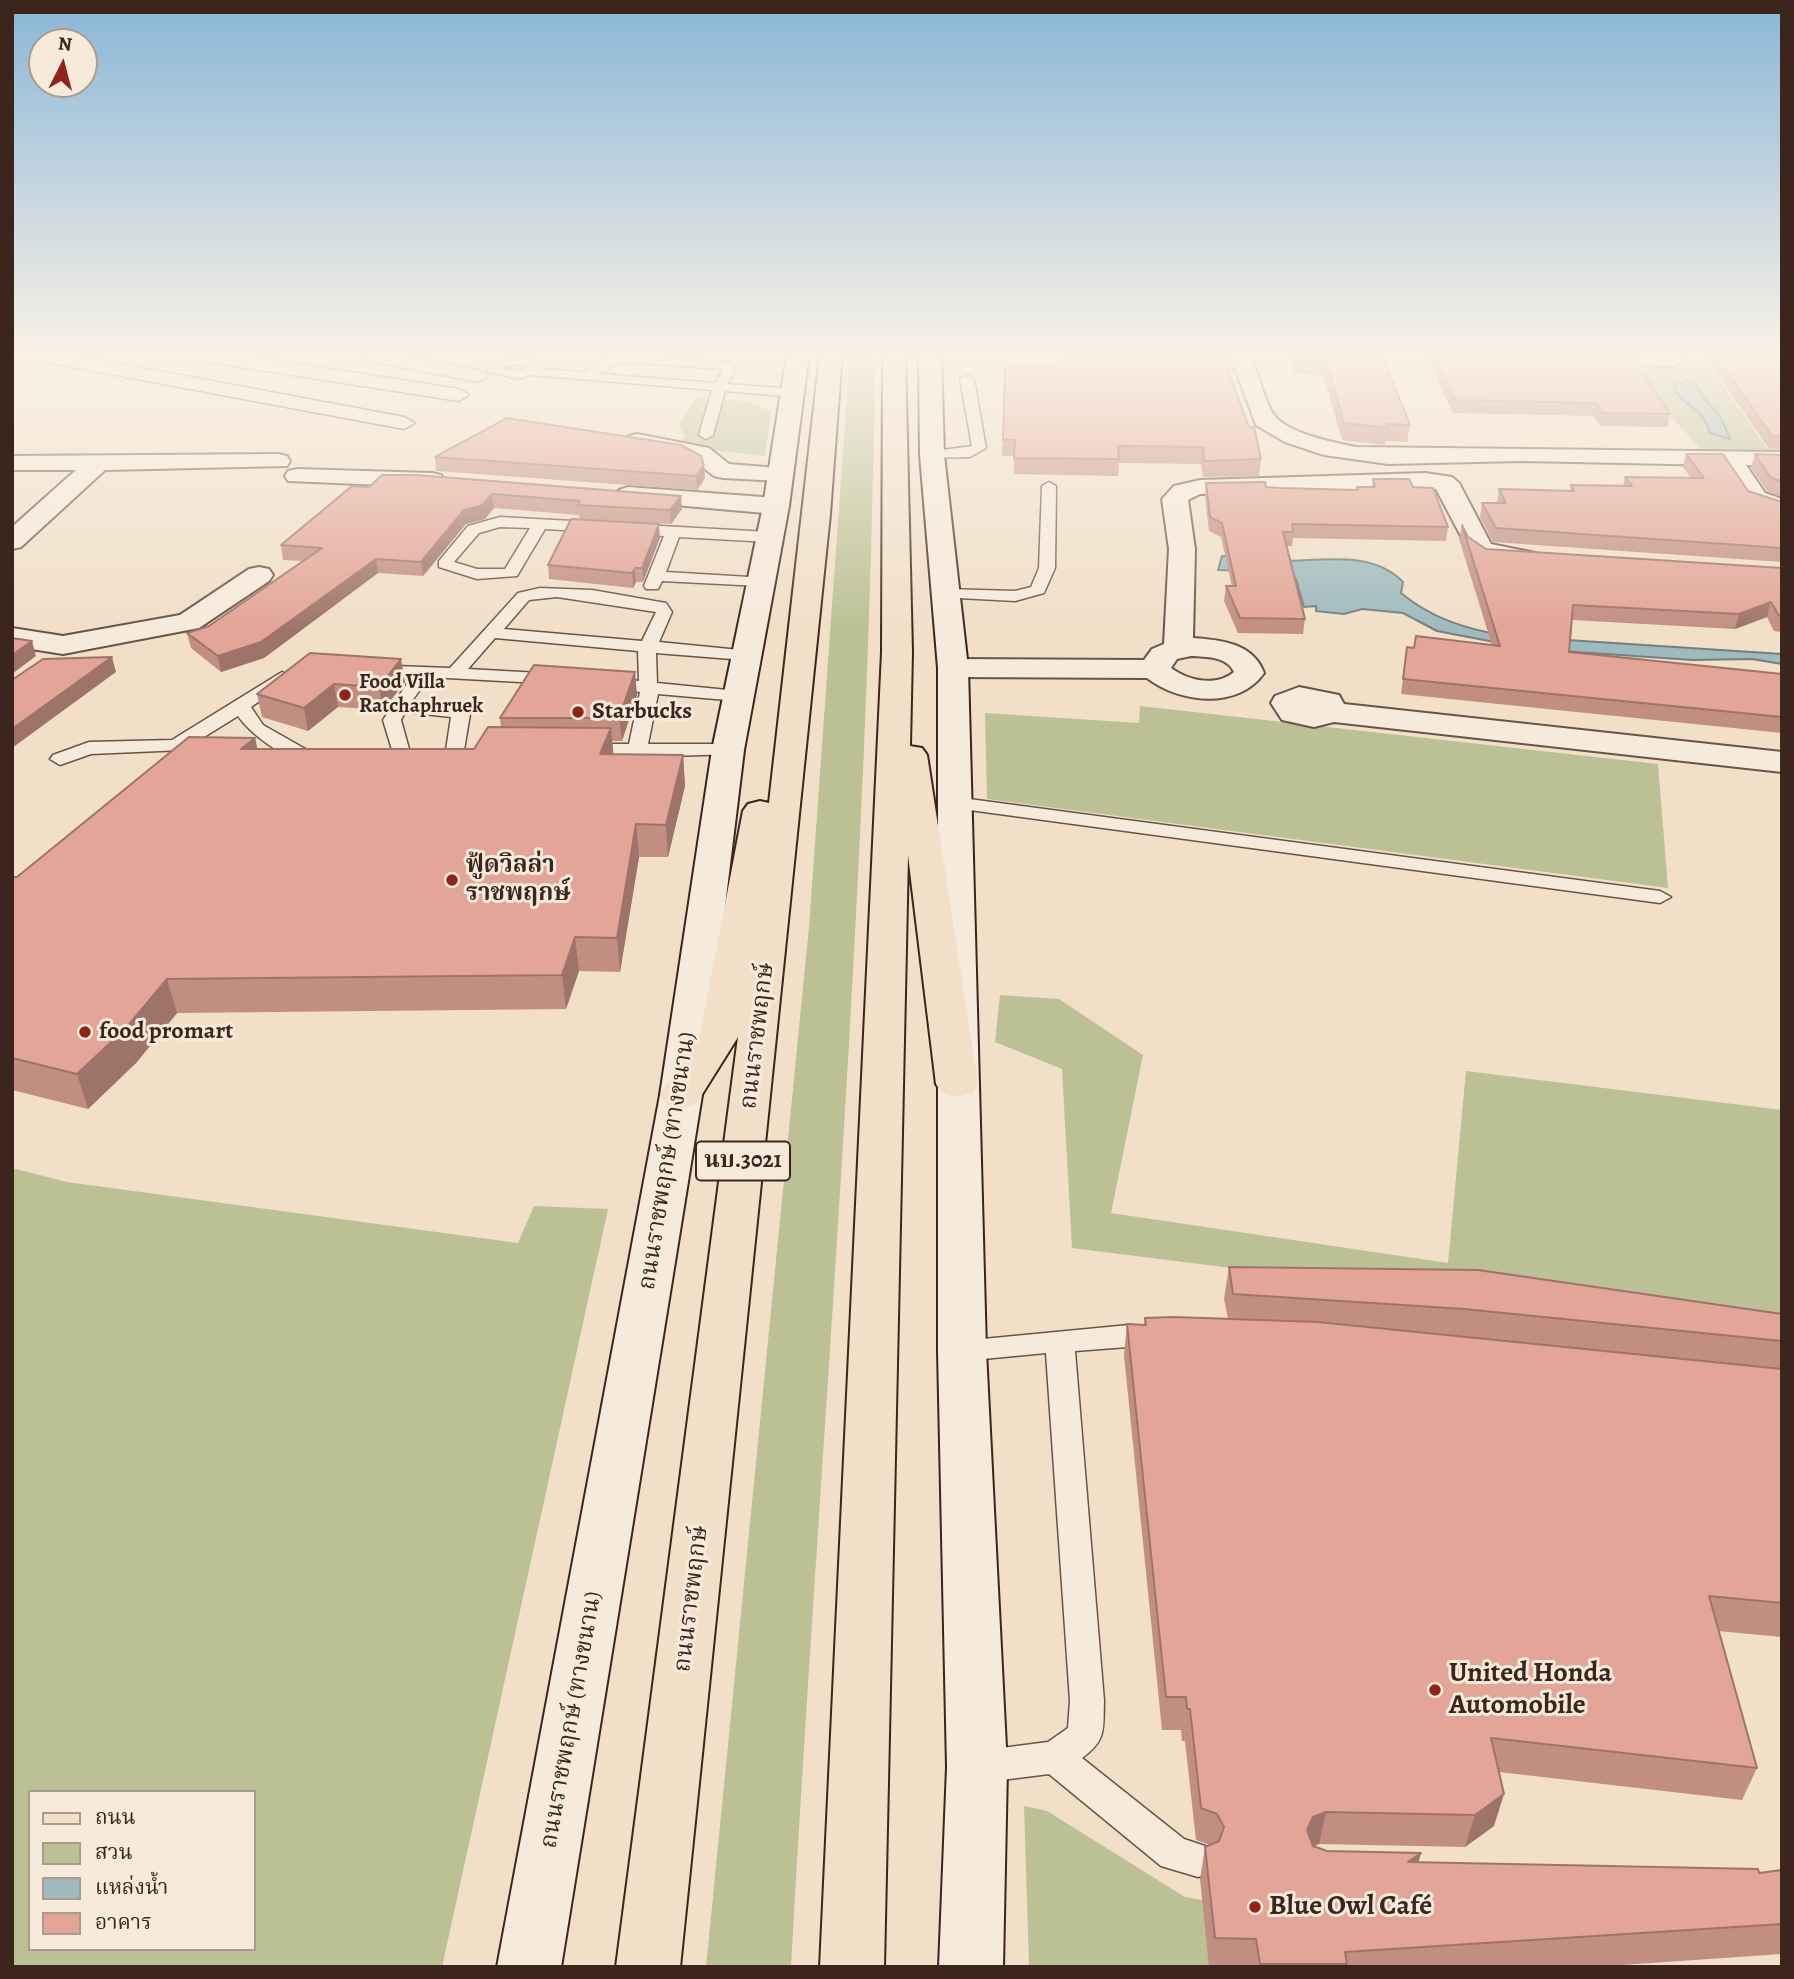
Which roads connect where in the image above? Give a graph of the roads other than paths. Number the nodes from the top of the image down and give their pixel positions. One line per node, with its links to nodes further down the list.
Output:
1 (662, 446): 16 (street)
2 (784, 446): 16 (street, ถนนราชพฤกษ์ (ทางขนาน) / นบ.3021)
3 (823, 446): 40 (main road, ถนนราชพฤกษ์ / นบ.3021)
4 (895, 446): 28 (main road)
5 (932, 446): 8 (street)
6 (979, 446): 8 (lane)
7 (1315, 446): 9 (street)
8 (932, 454): 24 (street)
9 (1728, 458): 10 (street); 17 (street)
10 (1782, 459)
11 (12, 463): 12 (street)
12 (96, 465): 13 (street); 20 (street)
13 (458, 482)
14 (1049, 486): 24 (lane)
15 (606, 493): 16 (street)
16 (775, 506): 19 (lane); 23 (street, ถนนราชพฤกษ์ (ทางขนาน) / นบ.3021)
17 (1782, 508)
18 (540, 525): 18 (lane); 19 (lane)
19 (673, 532): 23 (lane)
20 (12, 541)
21 (1556, 561): 29 (street)
22 (259, 575): 26 (street)
23 (760, 581): 35 (street, ถนนราชพฤกษ์ (ทางขนาน) / นบ.3021)
24 (946, 594): 31 (street)
25 (491, 633): 27 (lane); 27 (lane); 34 (lane)
26 (12, 637)
27 (647, 649): 35 (lane); 37 (lane)
28 (897, 652): 55 (main road); 65 (main road)
29 (1167, 659): 31 (street); 36 (street); 36 (street)
30 (357, 668): 33 (lane)
31 (953, 668): 53 (street)
32 (300, 671): 38 (lane)
33 (424, 672): 34 (lane); 39 (lane)
34 (455, 673): 37 (lane)
35 (741, 675): 37 (lane); 45 (street, ถนนราชพฤกษ์ (ทางขนาน) / นบ.3021)
36 (1235, 685): 52 (street)
37 (649, 686): 46 (lane)
38 (241, 706): 41 (lane); 49 (lane)
39 (399, 706): 42 (lane); 43 (lane)
40 (794, 722): 56 (main road); 64 (main road, ถนนราชพฤกษ์ / นบ.3021)
41 (204, 732): 50 (lane); 51 (lane)
42 (375, 750)
43 (455, 750)
44 (567, 750): 46 (lane)
45 (728, 750): 46 (lane); 56 (street, ถนนราชพฤกษ์ (ทางขนาน) / นบ.3021)
46 (637, 751)
47 (325, 753): 49 (lane)
48 (263, 754): 49 (lane)
49 (300, 754)
50 (60, 759)
51 (124, 762)
52 (1782, 762)
53 (954, 803): 54 (lane); 55 (street)
54 (1660, 897)
55 (957, 1084): 59 (street)
56 (681, 1095): 63 (street, ถนนราชพฤกษ์ (ทางขนาน) / นบ.3021)
57 (1180, 1335): 58 (lane)
58 (1060, 1344): 59 (lane); 60 (lane)
59 (962, 1351): 61 (street)
60 (1055, 1757): 61 (lane); 62 (lane)
61 (977, 1767): 66 (street)
62 (1198, 1860)
63 (529, 1967)
64 (648, 1967)
65 (852, 1967)
66 (971, 1967)

